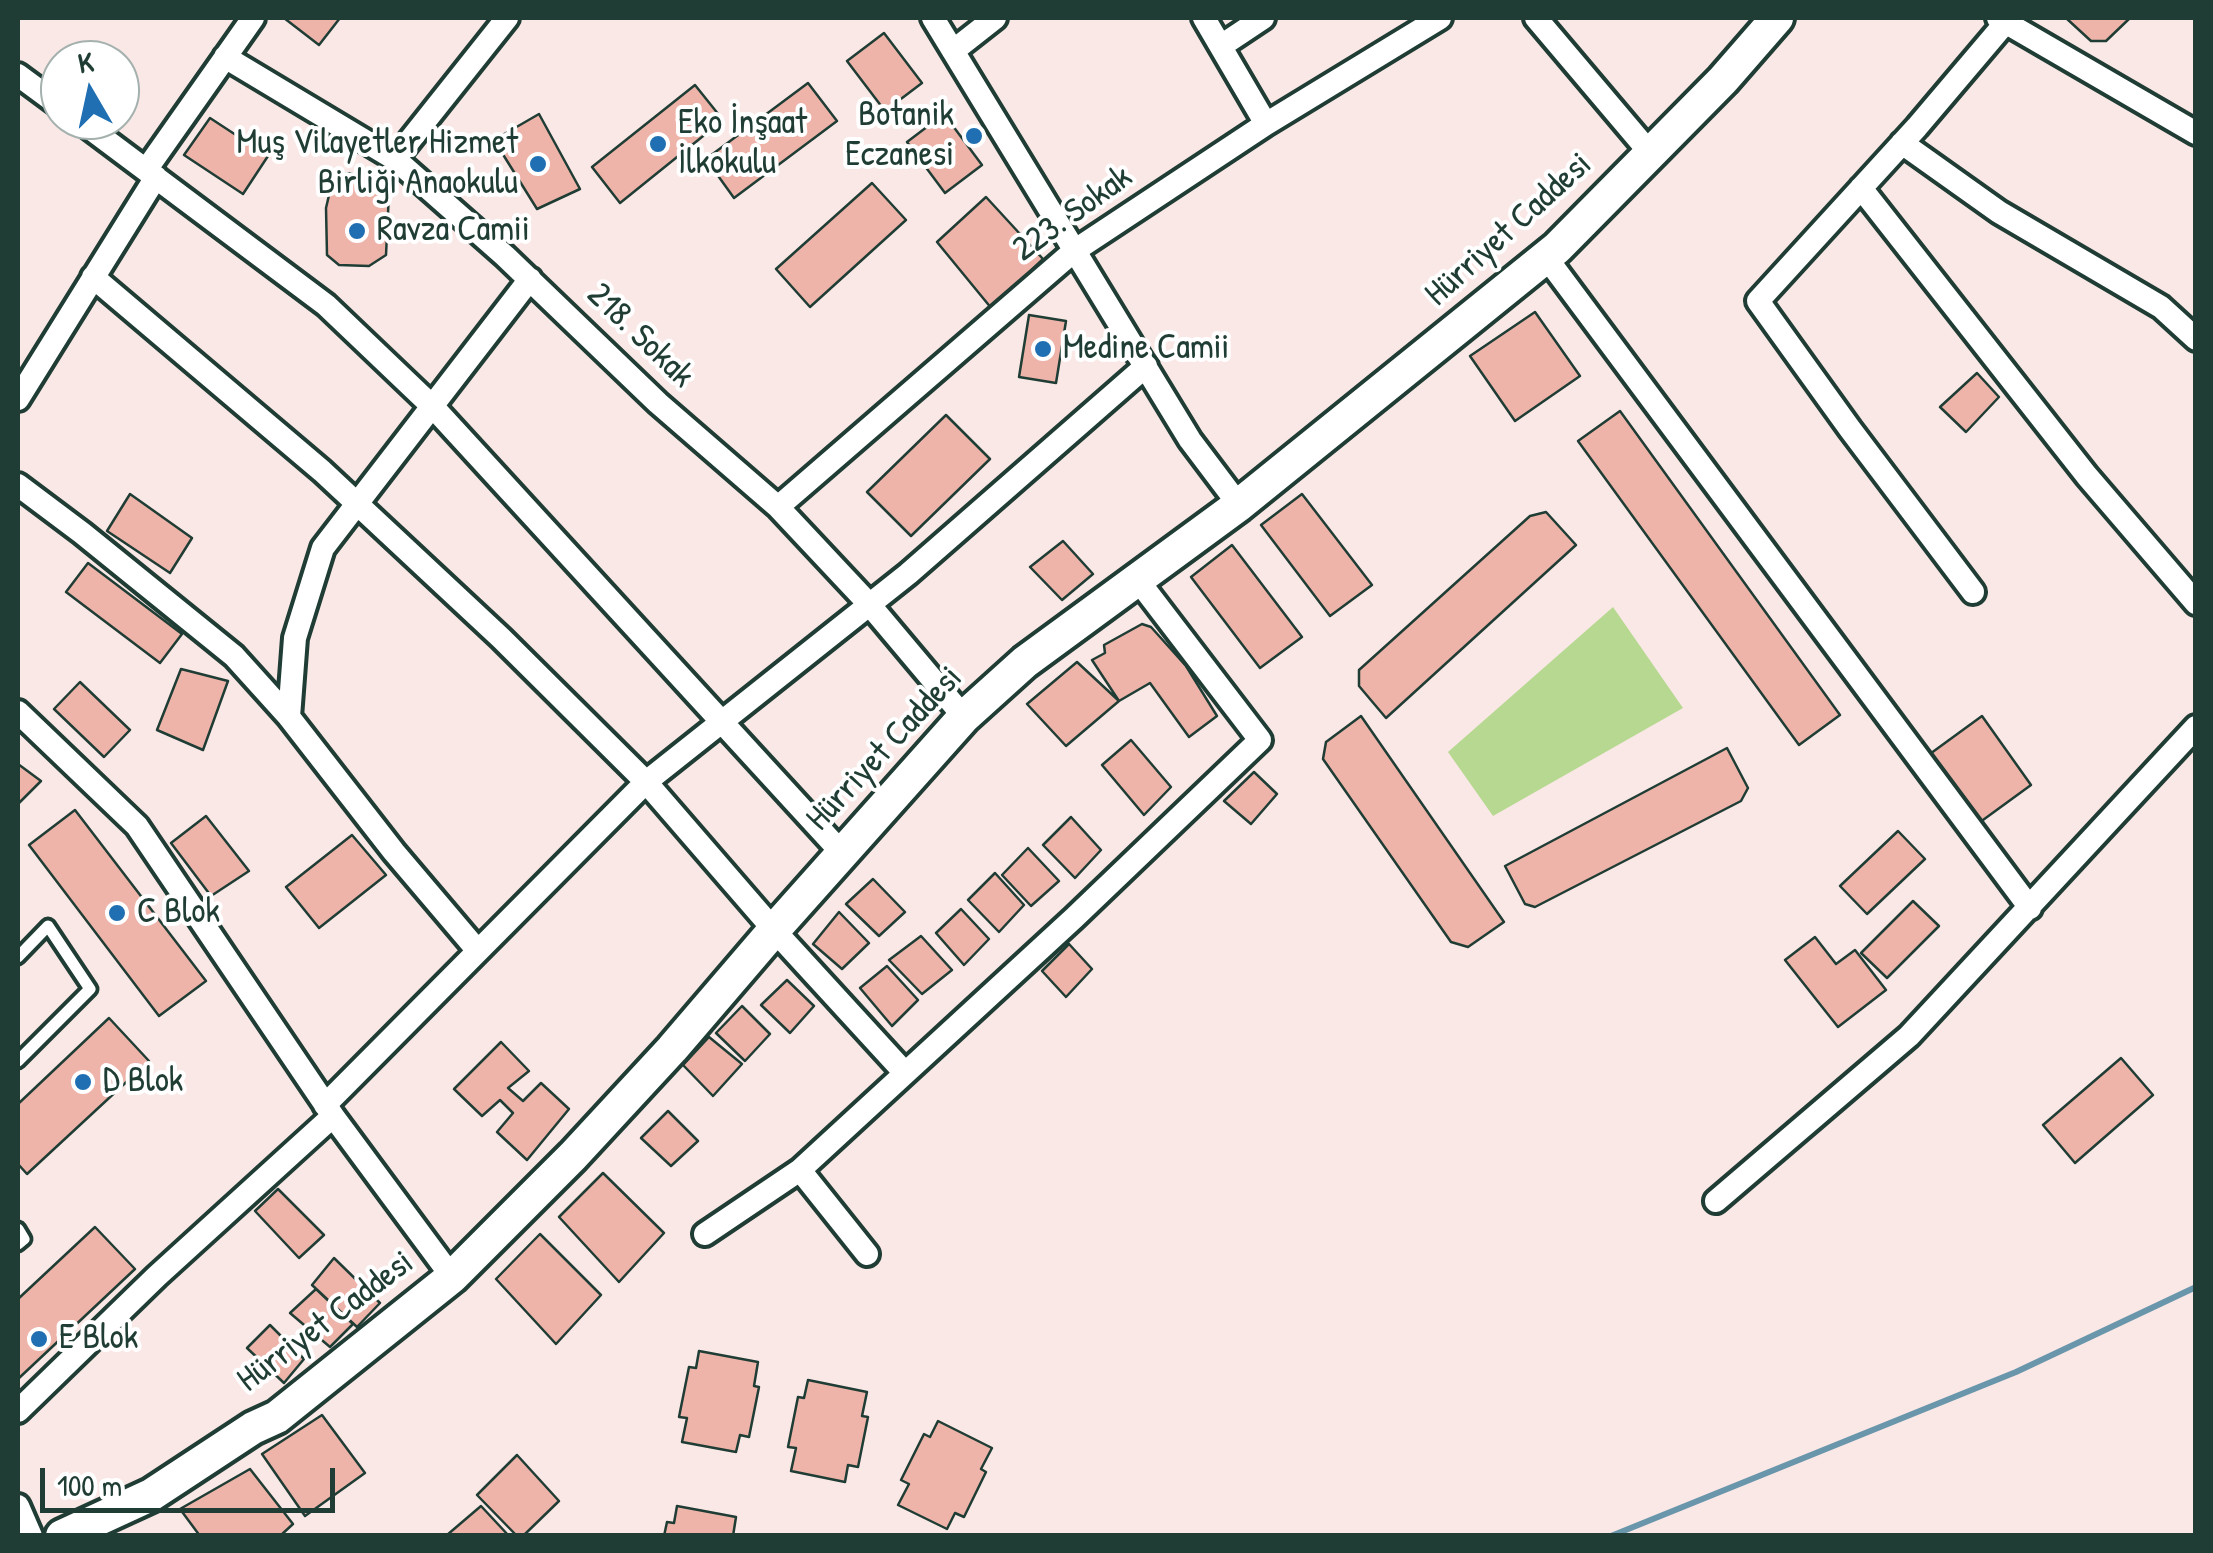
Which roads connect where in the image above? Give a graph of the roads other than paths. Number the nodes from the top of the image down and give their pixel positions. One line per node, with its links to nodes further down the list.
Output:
1 (253, 18): 13 (street)
2 (507, 18): 21 (street)
3 (933, 18): 12 (street)
4 (996, 18): 12 (street)
5 (1204, 18): 11 (street)
6 (1263, 18): 11 (street)
7 (1440, 18): 16 (street, 223. Sokak)
8 (1536, 18): 20 (street)
9 (1777, 18): 20 (street, Hürriyet Caddesi)
10 (2002, 20): 17 (street); 19 (street)
11 (1221, 46): 16 (street)
12 (953, 51): 24 (street)
13 (225, 57): 21 (street, 218. Sokak); 22 (street)
14 (18, 75): 15 (street)
15 (40, 91)
16 (1266, 124): 24 (street, 223. Sokak)
17 (2196, 133)
18 (106, 140): 22 (street)
19 (1902, 143): 23 (street); 28 (street)
20 (1651, 154): 25 (street, Hürriyet Caddesi)
21 (395, 159): 27 (street, 218. Sokak)
22 (151, 173): 26 (street); 31 (street)
23 (1862, 188): 37 (street); 38 (street)
24 (1074, 251): 29 (street); 35 (street, 223. Sokak)
25 (1546, 257): 34 (street, Hürriyet Caddesi); 47 (street)
26 (93, 277): 30 (street); 33 (street)
27 (530, 279): 31 (street); 35 (street, 218. Sokak)
28 (2196, 339)
29 (1146, 366): 34 (street); 39 (street)
30 (18, 399)
31 (434, 408): 33 (street); 43 (street)
32 (18, 485): 41 (street)
33 (358, 504): 41 (street); 45 (street)
34 (1240, 504): 36 (street, Hürriyet Caddesi)
35 (778, 507): 39 (street, 218. Sokak)
36 (1137, 580): 42 (street, Hürriyet Caddesi); 52 (street)
37 (1973, 592)
38 (2196, 603)
39 (868, 604): 42 (street, 218. Sokak); 43 (street)
40 (18, 712): 53 (street)
41 (289, 717): 49 (street)
42 (964, 717): 46 (street, Hürriyet Caddesi)
43 (722, 720): 45 (street); 46 (street)
44 (2196, 727): 47 (street)
45 (646, 782): 48 (street); 49 (street)
46 (842, 854): 48 (street, Hürriyet Caddesi)
47 (2030, 908): 55 (street)
48 (774, 930): 52 (street); 60 (street, Hürriyet Caddesi)
49 (478, 951): 53 (street)
50 (18, 956): 51 (lane)
51 (18, 1061)
52 (905, 1072): 54 (street)
53 (329, 1110): 60 (street); 61 (street)
54 (800, 1170): 57 (street); 59 (street)
55 (1716, 1200)
56 (18, 1229): 58 (lane)
57 (705, 1234)
58 (18, 1244)
59 (867, 1254)
60 (452, 1276): 64 (street, Hürriyet Caddesi)
61 (18, 1410)
62 (18, 1506): 63 (street)
63 (31, 1536)
64 (62, 1536)

